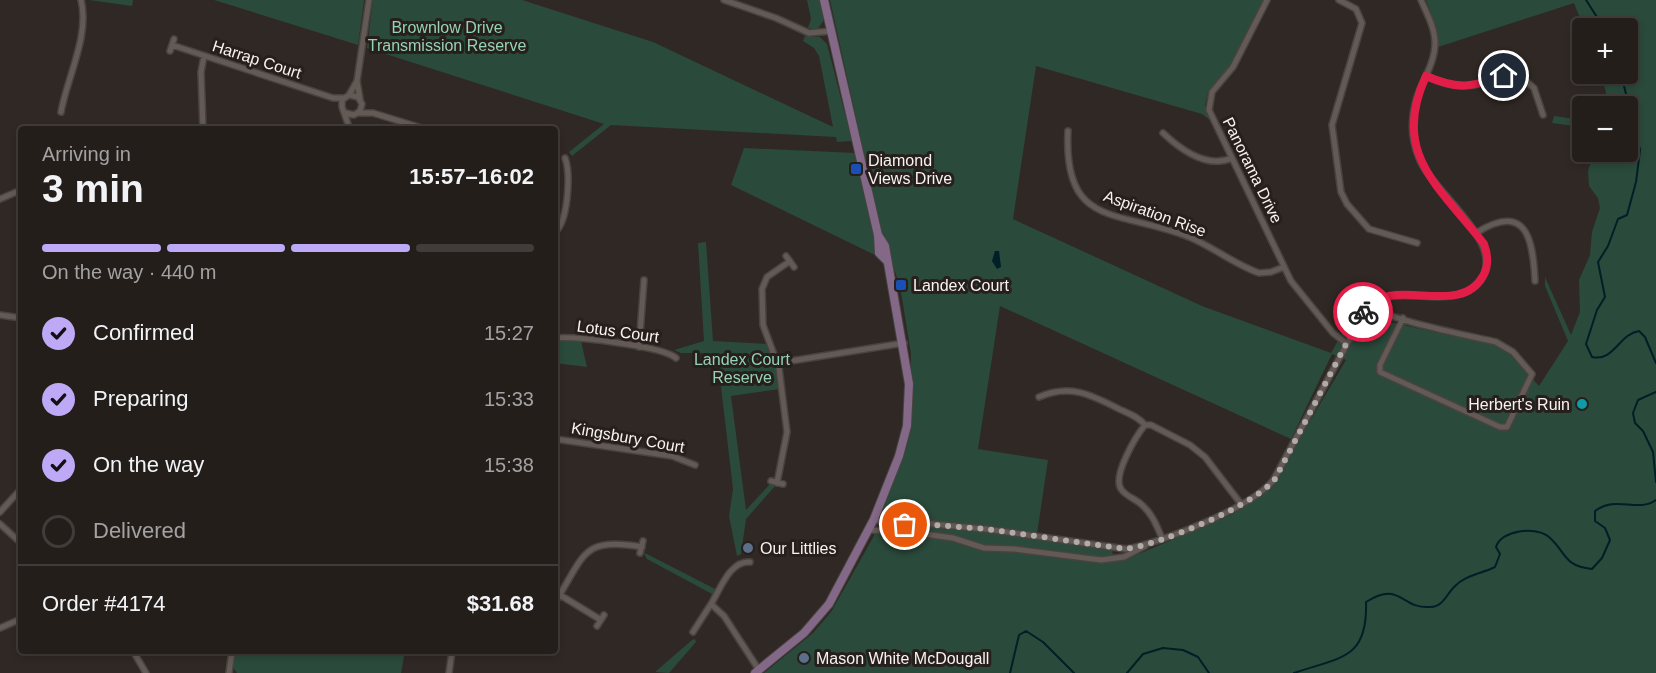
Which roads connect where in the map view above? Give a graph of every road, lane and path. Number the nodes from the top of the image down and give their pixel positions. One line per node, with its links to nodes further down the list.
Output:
1 (81, 0): 17 (street)
2 (369, 0): 12 (street)
3 (725, 0): 8 (street)
4 (824, 0): 8 (street)
5 (1267, 0): 29 (street, Panorama Drive)
6 (1339, 0): 34 (street)
7 (1421, 0): 11 (street)
8 (832, 31): 44 (street)
9 (172, 45): 10 (street, Harrap Court)
10 (204, 56): 14 (street, Harrap Court); 22 (street)
11 (1426, 76): 21 (street); 33 (street)
12 (357, 81): 13 (street); 15 (street)
13 (347, 96): 14 (street, Harrap Court); 15 (street, Harrap Court); 16 (street)
14 (333, 98): 16 (street, Harrap Court)
15 (361, 101): 19 (street, Harrap Court); 20 (street)
16 (342, 107): 18 (street, Harrap Court)
17 (61, 112)
18 (346, 113): 20 (street); 23 (street)
19 (373, 113): 20 (street); 25 (street)
20 (356, 114): 24 (street)
21 (1543, 115)
22 (204, 126)
23 (347, 126)
24 (348, 126)
25 (406, 126)
26 (1068, 131): 36 (street, Aspiration Rise)
27 (1163, 133): 29 (street)
28 (566, 158): 32 (street)
29 (1232, 158): 36 (street, Panorama Drive)
30 (18, 191): 31 (street)
31 (0, 199)
32 (558, 228)
33 (1476, 233): 38 (street); 39 (street)
34 (1417, 243)
35 (790, 261): 48 (street)
36 (1284, 267): 45 (street, Panorama Drive)
37 (644, 280): 46 (street)
38 (1535, 282)
39 (1368, 305): 42 (street); 45 (street)
40 (0, 315): 41 (street)
41 (18, 318)
42 (1403, 318): 42 (street)
43 (558, 338): 46 (street, Lotus Court)
44 (904, 343): 48 (street); 57 (street)
45 (1346, 343): 55 (street)
46 (639, 347): 47 (street, Lotus Court)
47 (676, 358)
48 (778, 363): 53 (street)
49 (1039, 397): 50 (street)
50 (1145, 425): 55 (street); 62 (street)
51 (558, 439): 52 (street, Kingsbury Court)
52 (695, 465)
53 (777, 483)
54 (18, 492): 56 (street)
55 (1241, 504): 62 (street)
56 (0, 512)
57 (874, 519): 59 (street); 60 (street)
58 (0, 524): 63 (street)
59 (922, 524): 61 (street); 66 (street)
60 (868, 530): 61 (street); 79 (street)
61 (920, 534): 67 (street)
62 (1162, 538): 64 (street)
63 (18, 540)
64 (1149, 544): 66 (street); 67 (street)
65 (642, 547): 69 (street)
66 (1113, 548): 67 (street)
67 (1113, 559)
68 (750, 562): 71 (street)
69 (560, 594): 70 (street); 73 (street)
70 (558, 597)
71 (711, 604): 75 (street); 79 (street)
72 (18, 620): 74 (street)
73 (601, 620)
74 (0, 628)
75 (693, 632)
76 (135, 654): 80 (street)
77 (232, 654): 81 (street)
78 (452, 654): 82 (street)
79 (757, 672)
80 (146, 673)
81 (229, 673)
82 (449, 673)

